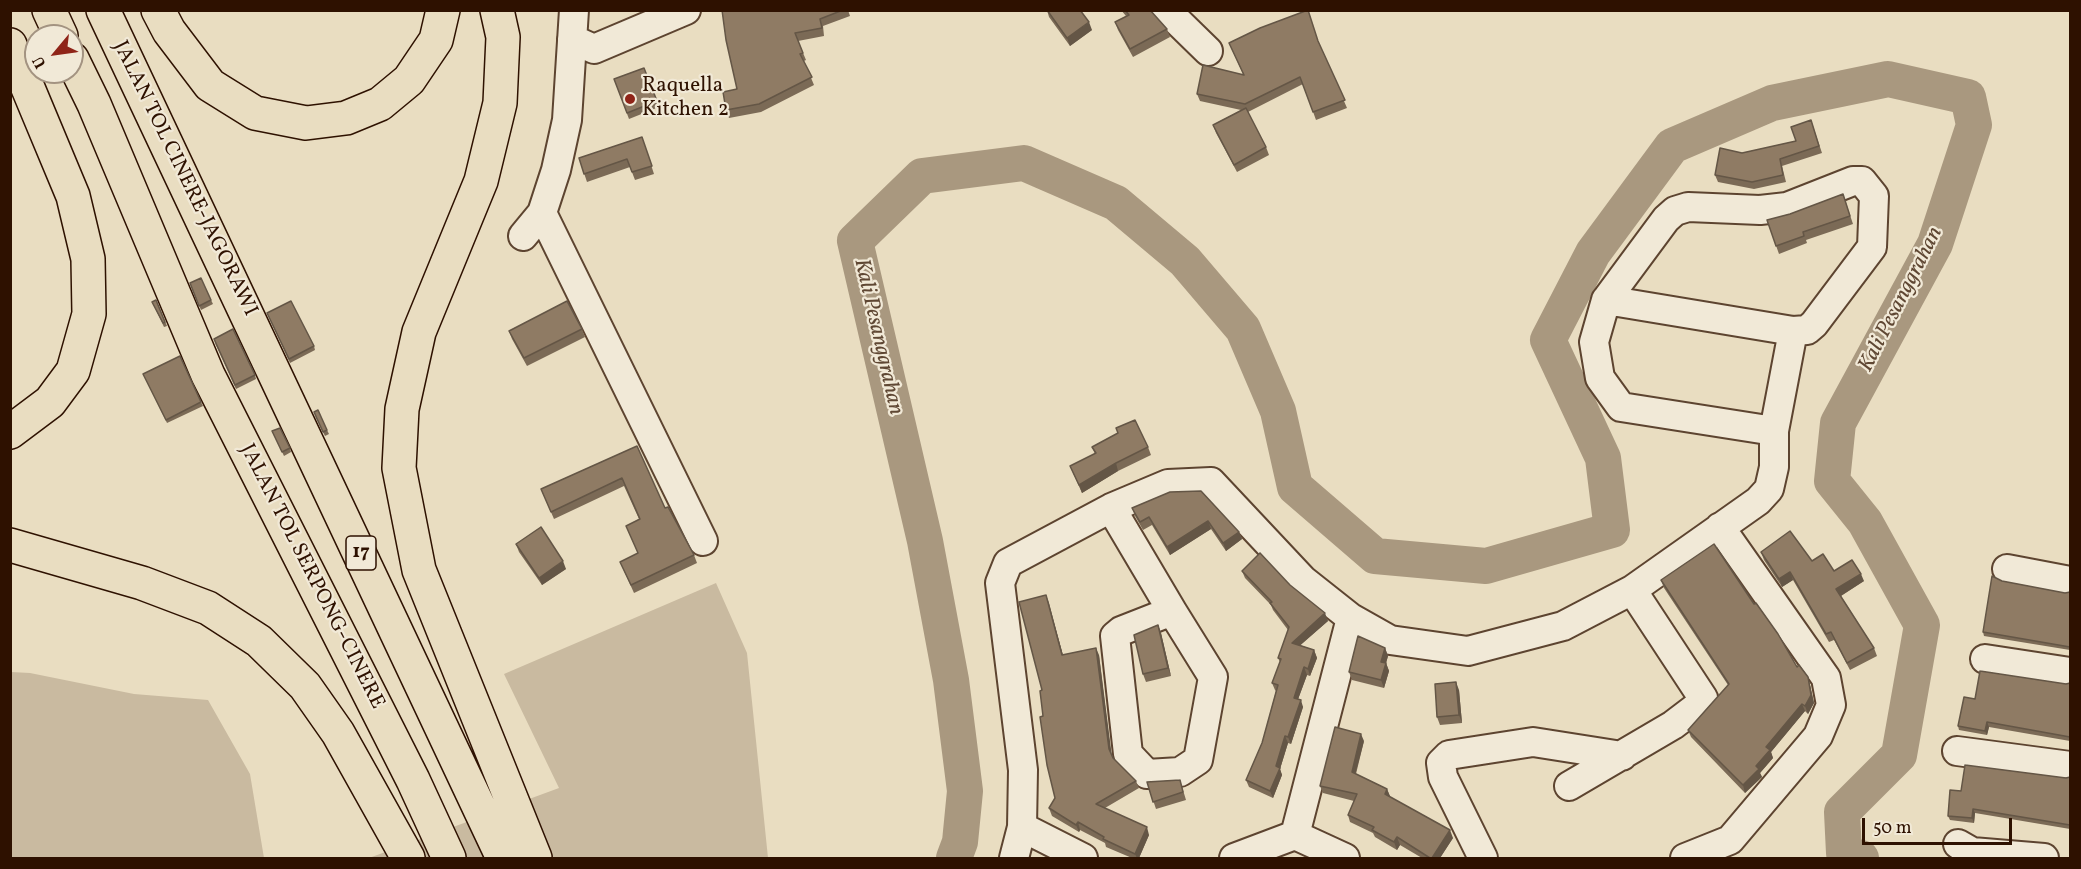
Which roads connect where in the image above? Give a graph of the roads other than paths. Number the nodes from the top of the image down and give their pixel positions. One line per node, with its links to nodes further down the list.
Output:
1 (49, 10): 9 (highway)
2 (103, 10): 41 (highway, JALAN TOL CINERE-JAGORAWI / 17)
3 (158, 10): 4 (highway)
4 (443, 10)
5 (497, 10): 42 (highway)
6 (574, 10): 10 (street)
7 (686, 10): 10 (street)
8 (1166, 10): 12 (street)
9 (55, 24)
10 (572, 39): 14 (street)
11 (10, 45): 19 (highway)
12 (1208, 51)
13 (84, 84): 40 (highway, JALAN TOL SERPONG-CINERE)
14 (542, 213): 15 (street); 22 (street)
15 (523, 236)
16 (1606, 300): 17 (street); 17 (street); 18 (street)
17 (1793, 331): 18 (street)
18 (1774, 431): 21 (street)
19 (10, 432)
20 (1111, 508): 27 (street); 28 (street); 35 (street)
21 (1720, 527): 26 (street); 38 (street)
22 (703, 541)
23 (10, 545): 39 (highway)
24 (2007, 569): 25 (street)
25 (2070, 581)
26 (1632, 590): 28 (street); 32 (street)
27 (1172, 611): 27 (street)
28 (1351, 618): 36 (street)
29 (1985, 659): 30 (street)
30 (2070, 672)
31 (1957, 751): 33 (street)
32 (1622, 756): 34 (street); 47 (street)
33 (2070, 766)
34 (1569, 786)
35 (1022, 827): 43 (street); 44 (street)
36 (1295, 835): 45 (street); 46 (street)
37 (1958, 844): 49 (street)
38 (1735, 849): 48 (street)
39 (408, 858)
40 (449, 858)
41 (504, 858)
42 (535, 858)
43 (1014, 858)
44 (1083, 858)
45 (1234, 858)
46 (1345, 858)
47 (1483, 858)
48 (1685, 858)
49 (2044, 858)

